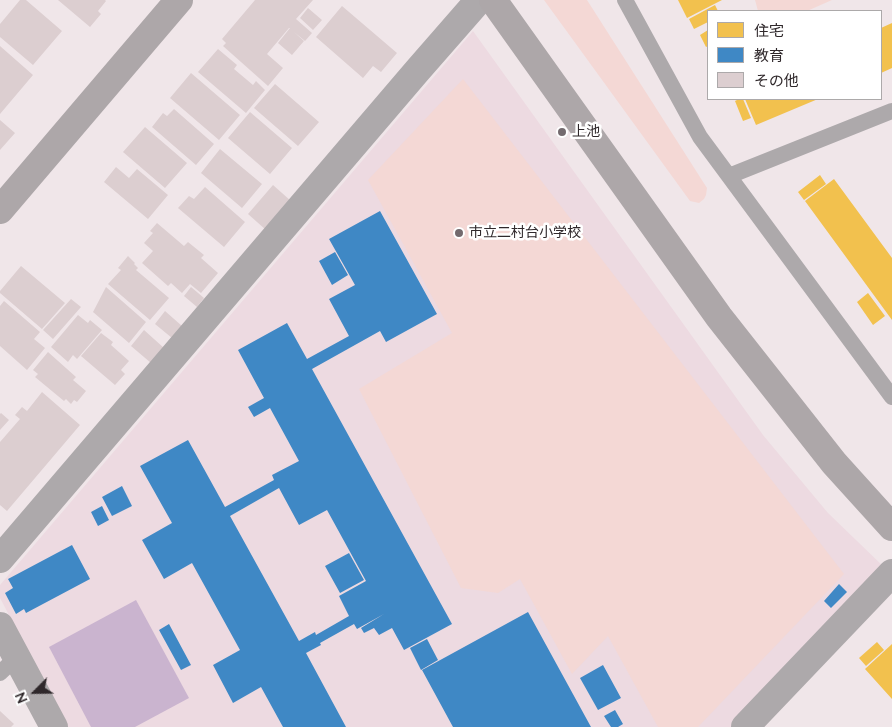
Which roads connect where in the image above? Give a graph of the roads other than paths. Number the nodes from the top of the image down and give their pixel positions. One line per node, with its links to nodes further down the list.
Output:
1 (179, 0): 7 (street)
2 (479, 0): 10 (street)
3 (493, 0): 9 (street)
4 (624, 0): 6 (lane)
5 (892, 111): 6 (lane)
6 (729, 176): 8 (lane)
7 (0, 210)
8 (892, 397)
9 (892, 527)
10 (0, 559)
11 (892, 573): 15 (street)
12 (0, 626): 13 (street)
13 (8, 665): 14 (street)
14 (42, 721)
15 (745, 727)

